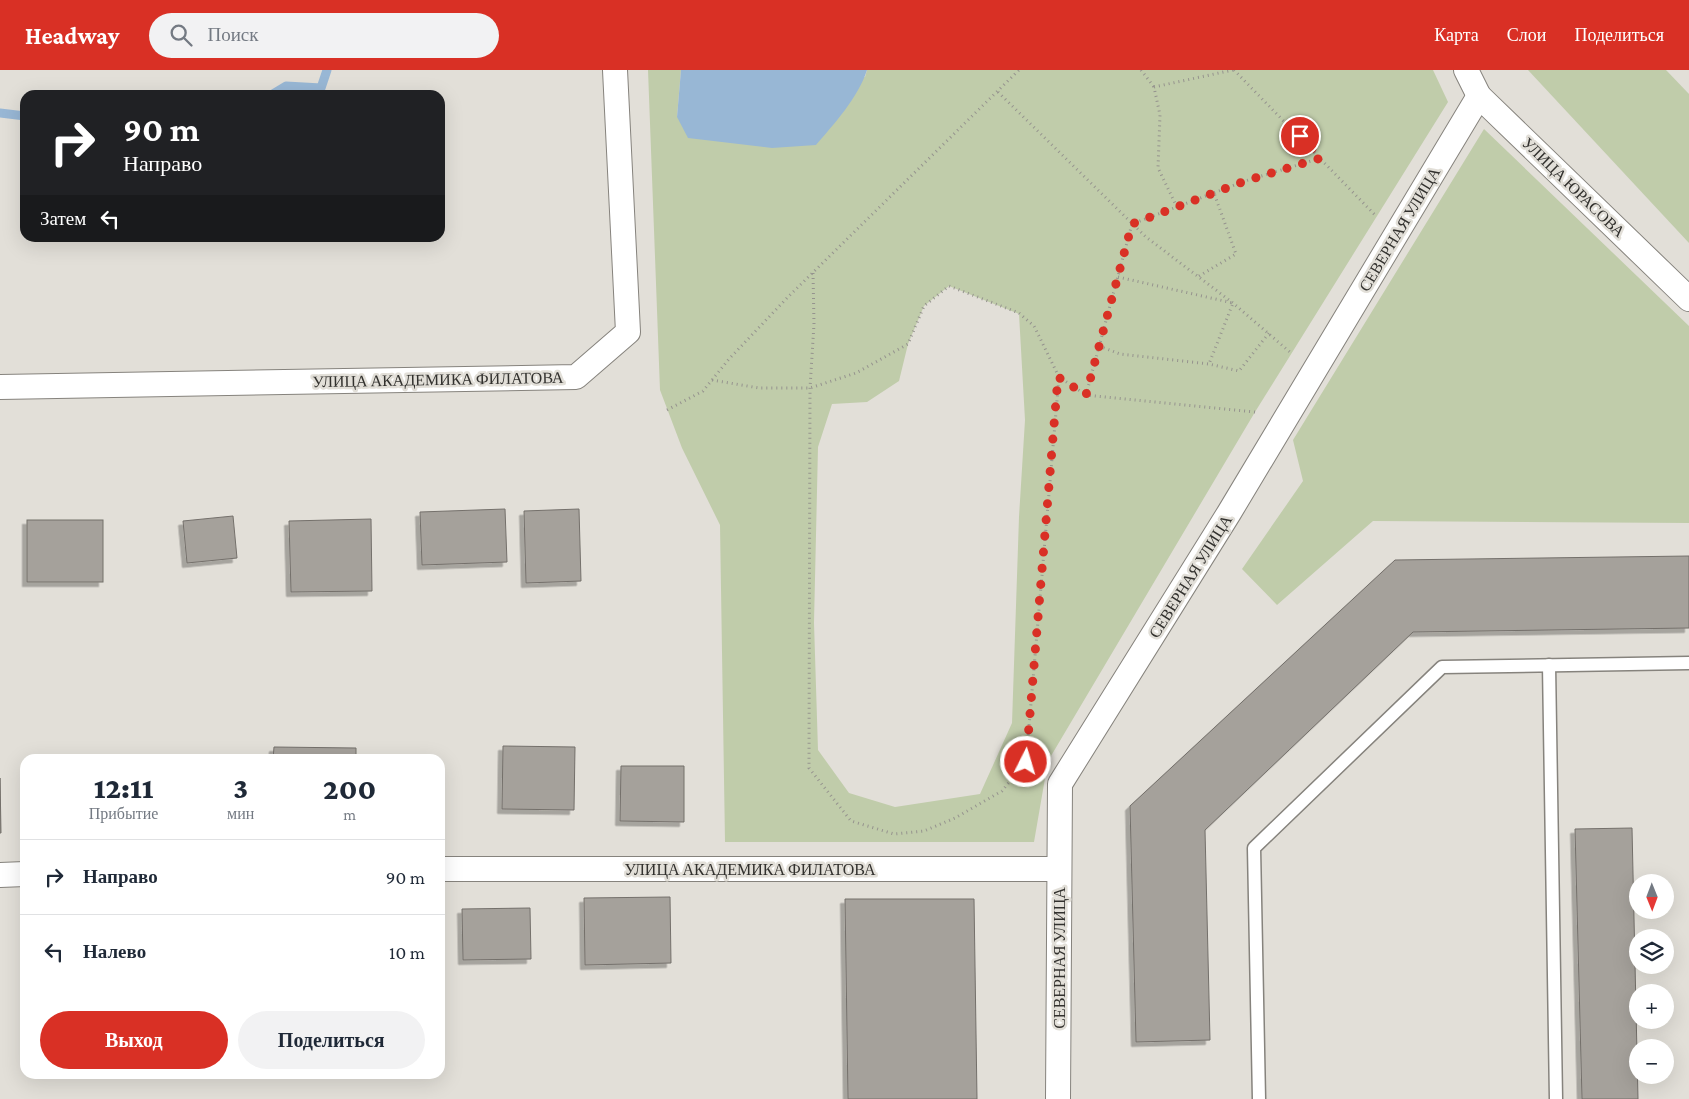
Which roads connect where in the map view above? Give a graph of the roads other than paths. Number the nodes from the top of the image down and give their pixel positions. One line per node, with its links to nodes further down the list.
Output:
1 (616, 70): 5 (street, УЛИЦА АКАДЕМИКА ФИЛАТОВА)
2 (1466, 70): 3 (street, УЛИЦА ЮРАСОВА)
3 (1479, 96): 4 (street, УЛИЦА ЮРАСОВА); 9 (street, СЕВЕРНАЯ УЛИЦА)
4 (1689, 299)
5 (0, 387)
6 (1689, 662): 7 (lane)
7 (1548, 665): 13 (lane); 14 (lane)
8 (445, 869): 9 (street, УЛИЦА АКАДЕМИКА ФИЛАТОВА)
9 (1059, 870): 12 (street, СЕВЕРНАЯ УЛИЦА)
10 (20, 874): 11 (street)
11 (0, 875)
12 (1058, 1099)
13 (1259, 1099)
14 (1556, 1099)

